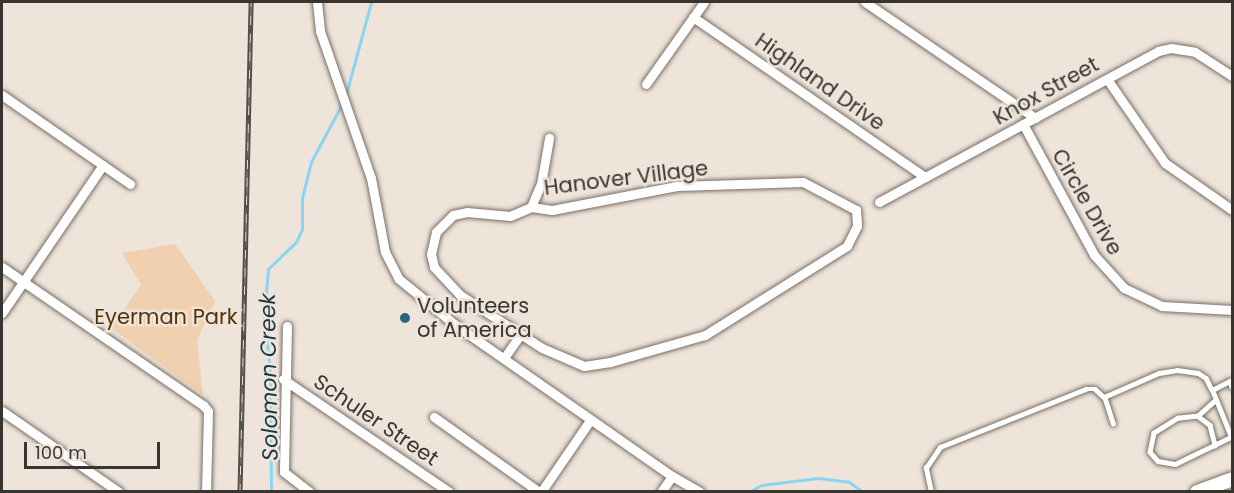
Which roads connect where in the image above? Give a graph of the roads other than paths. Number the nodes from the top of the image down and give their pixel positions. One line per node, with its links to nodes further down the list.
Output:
1 (316, 2): 24 (street)
2 (704, 2): 4 (street)
3 (865, 2): 9 (street)
4 (693, 17): 7 (street); 13 (street, Highland Drive)
5 (1233, 76): 6 (street, Knox Street)
6 (1107, 79): 9 (street, Knox Street); 17 (street)
7 (646, 84)
8 (2, 95): 12 (street)
9 (1035, 118): 10 (street, Knox Street)
10 (1023, 124): 13 (street, Knox Street); 20 (street, Circle Drive)
11 (549, 138): 16 (street)
12 (103, 165): 14 (street); 19 (street)
13 (925, 177): 15 (street, Knox Street)
14 (130, 184)
15 (879, 202)
16 (531, 207): 23 (street, Hanover Village); 23 (street, Hanover Village)
17 (1233, 210)
18 (2, 267): 19 (street)
19 (23, 282): 21 (street); 40 (street)
20 (1233, 310)
21 (2, 313)
22 (287, 326): 25 (street)
23 (521, 334): 24 (street)
24 (504, 358): 33 (street)
25 (283, 379): 41 (street); 42 (street, Schuler Street)
26 (1233, 387): 27 (lane)
27 (1212, 390): 28 (lane); 29 (lane)
28 (1104, 397): 34 (lane); 46 (lane)
29 (1216, 400): 31 (lane); 35 (lane)
30 (2, 411): 39 (street)
31 (1198, 416): 36 (lane); 36 (lane)
32 (434, 417): 43 (street)
33 (591, 419): 37 (street); 43 (street)
34 (1113, 424)
35 (1232, 438): 36 (lane)
36 (1215, 445)
37 (672, 476): 44 (street); 45 (street)
38 (1233, 479): 47 (main road)
39 (119, 492)
40 (206, 492)
41 (310, 492)
42 (449, 492)
43 (540, 492)
44 (661, 492)
45 (700, 492)
46 (931, 492)
47 (1197, 492)

